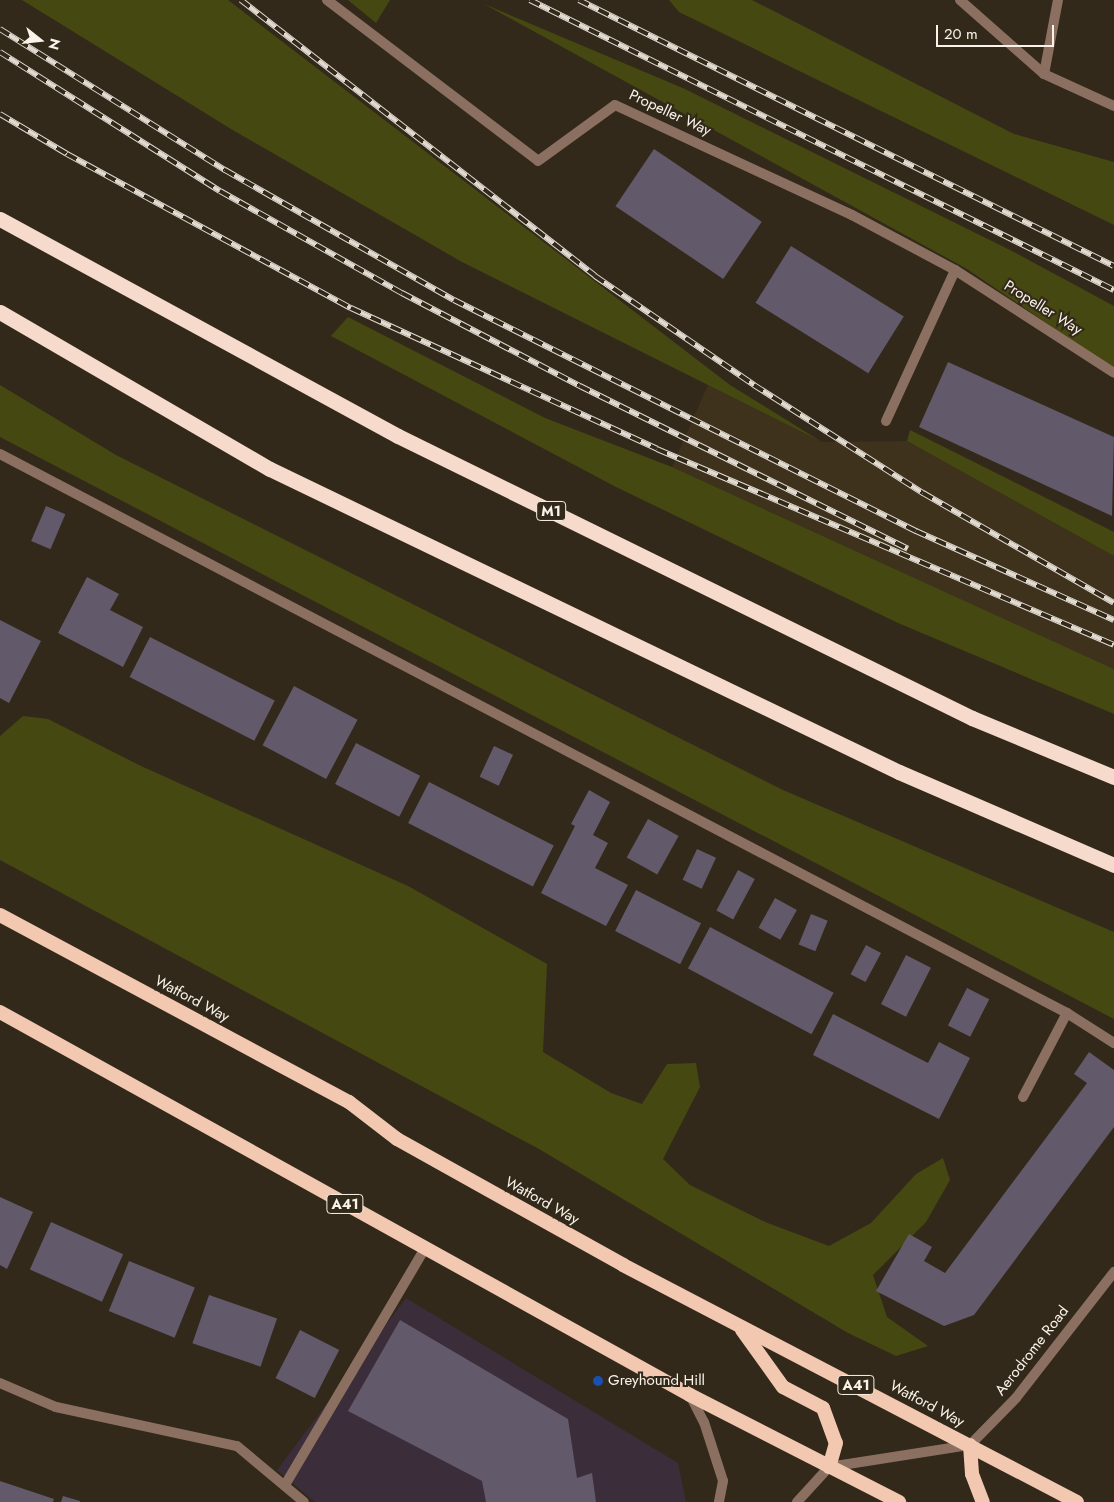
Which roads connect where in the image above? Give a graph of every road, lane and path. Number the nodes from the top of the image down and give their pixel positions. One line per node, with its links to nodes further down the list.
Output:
1 (327, 0): 7 (street, Propeller Way)
2 (960, 0): 4 (street)
3 (1058, 0): 4 (street)
4 (1044, 74): 5 (street)
5 (1114, 106)
6 (0, 218): 12 (highway, M1)
7 (955, 270): 9 (street, Propeller Way); 10 (street)
8 (0, 312): 13 (highway)
9 (1114, 373)
10 (886, 421)
11 (0, 454): 16 (street)
12 (1114, 777)
13 (1114, 865)
14 (0, 915): 21 (highway, Watford Way / A41)
15 (0, 1012): 19 (highway, A41)
16 (1067, 1012): 17 (street); 18 (street)
17 (1114, 1043)
18 (1023, 1097)
19 (425, 1248): 23 (highway, A41); 26 (street)
20 (1114, 1272): 24 (street, Aerodrome Road)
21 (740, 1328): 24 (highway, Watford Way / A41); 25 (highway, A41)
22 (0, 1383): 26 (street)
23 (690, 1395): 25 (highway, A41); 28 (street)
24 (970, 1445): 25 (street); 31 (highway); 32 (highway, Watford Way / A41)
25 (829, 1468): 29 (street); 30 (highway, A41)
26 (285, 1485): 27 (street)
27 (304, 1502)
28 (719, 1502)
29 (796, 1502)
30 (899, 1502)
31 (983, 1502)
32 (1077, 1502)

